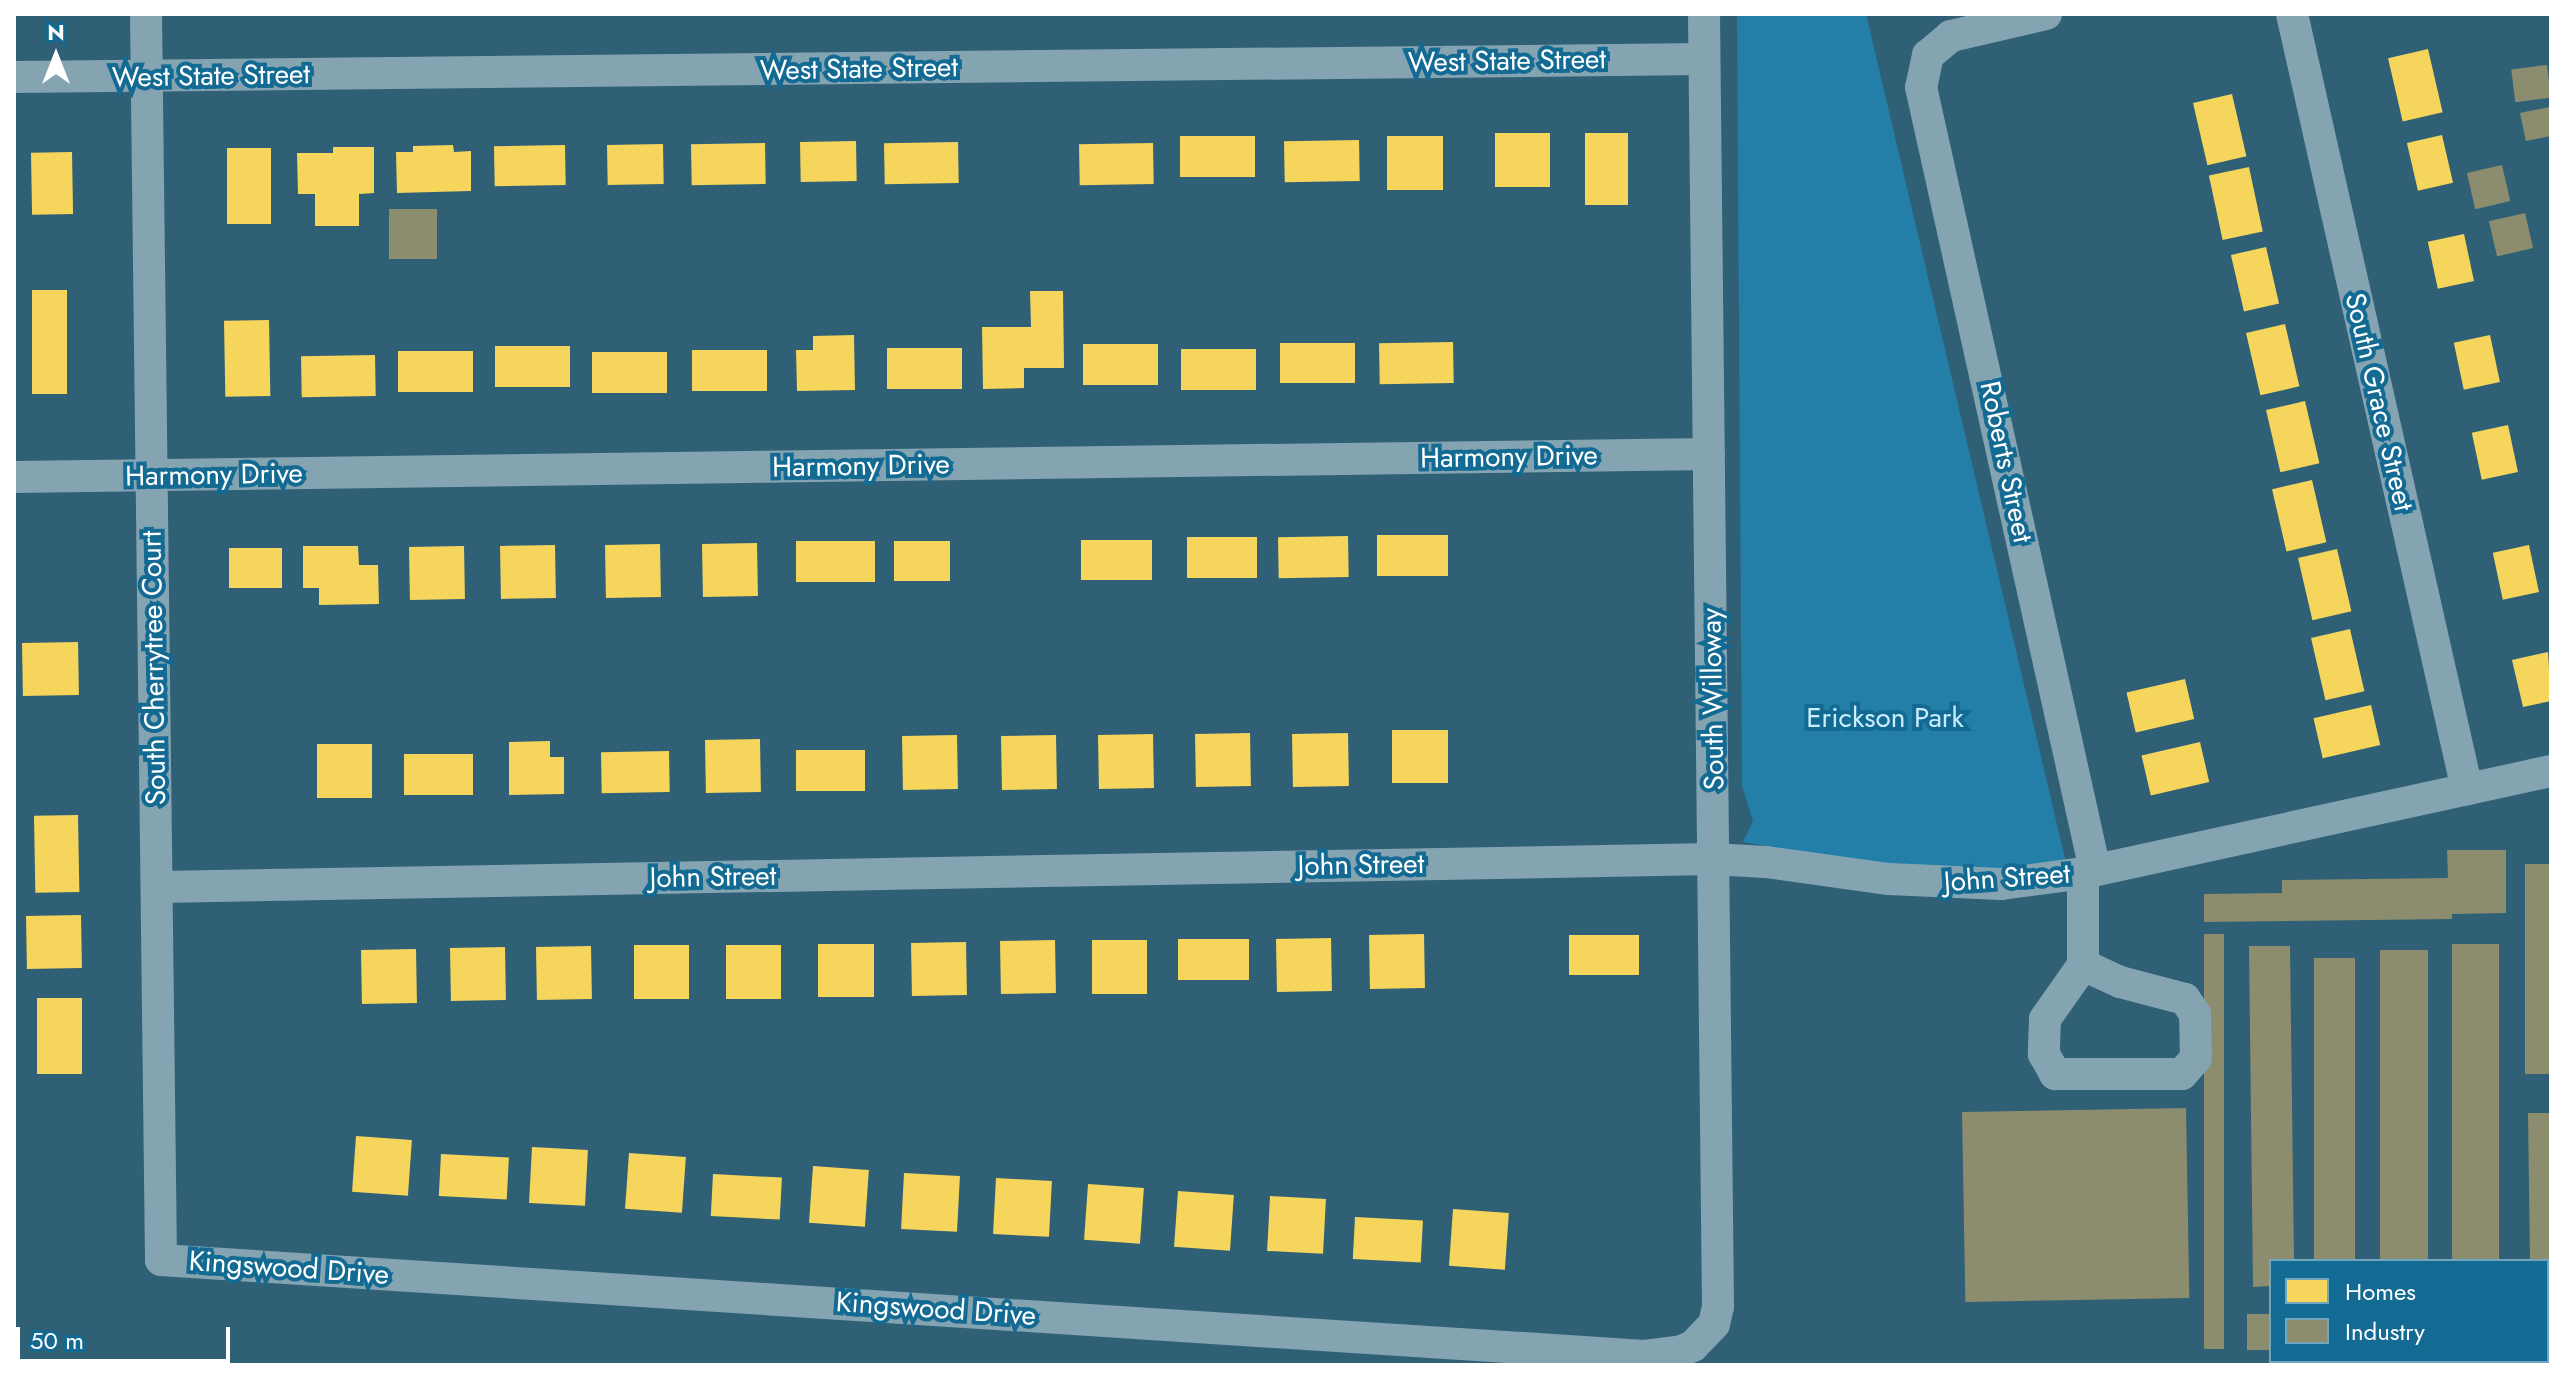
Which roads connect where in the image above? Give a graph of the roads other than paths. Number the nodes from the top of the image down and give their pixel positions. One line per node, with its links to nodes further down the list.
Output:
1 (146, 14): 7 (street, South Cherrytree Court)
2 (1704, 14): 5 (street, South Willoway)
3 (2046, 14): 14 (street, Roberts Street)
4 (2292, 14): 12 (street, South Grace Street)
5 (1704, 59): 7 (street, West State Street); 8 (street, South Willoway)
6 (14, 77): 7 (street, West State Street)
7 (147, 77): 9 (street, South Cherrytree Court)
8 (1709, 454): 9 (street, Harmony Drive); 13 (street, South Willoway)
9 (151, 476): 10 (street, Harmony Drive); 15 (street, South Cherrytree Court)
10 (14, 477)
11 (2551, 771): 12 (street, John Street)
12 (2467, 789): 14 (street, John Street)
13 (1712, 859): 14 (street, John Street); 15 (street, John Street); 18 (street, South Willoway)
14 (2089, 871): 16 (street, Roberts Street)
15 (158, 887): 17 (street, South Cherrytree Court)
16 (2083, 965): 16 (street)
17 (161, 1260): 19 (street, Kingswood Drive)
18 (1705, 1335): 19 (street, Kingswood Drive)
19 (1644, 1361)

